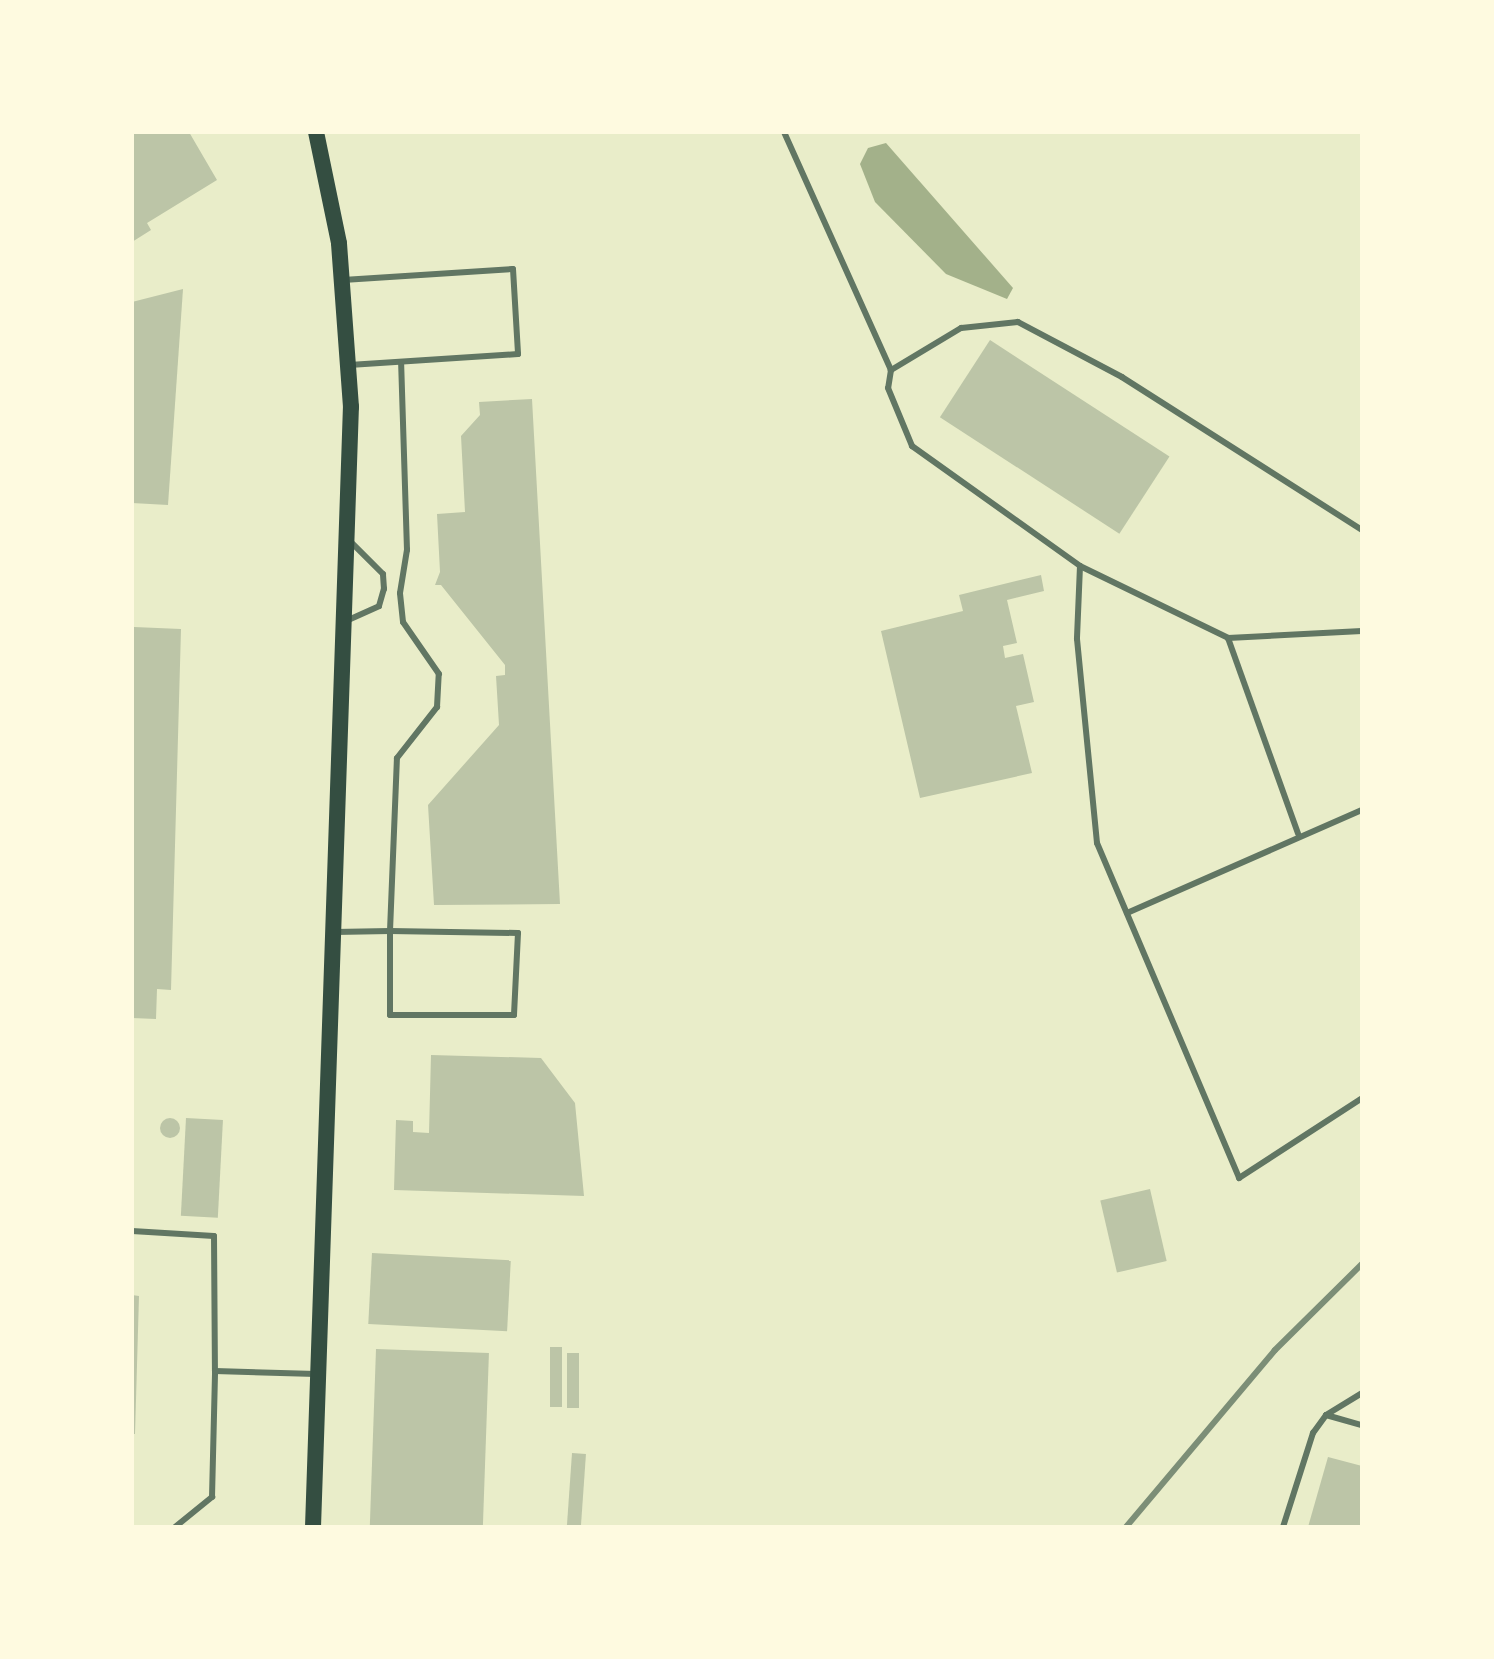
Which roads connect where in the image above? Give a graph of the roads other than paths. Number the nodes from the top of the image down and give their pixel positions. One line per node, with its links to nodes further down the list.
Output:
1 (316, 132): 3 (main road)
2 (784, 132): 6 (lane)
3 (343, 280): 4 (lane); 5 (main road)
4 (401, 362): 5 (lane); 11 (lane)
5 (349, 365): 8 (main road)
6 (891, 370): 7 (lane); 9 (lane)
7 (1362, 530)
8 (350, 541): 10 (lane); 12 (main road)
9 (1080, 566): 14 (lane); 17 (lane)
10 (384, 589): 11 (lane); 12 (lane)
11 (400, 593): 18 (lane)
12 (346, 621): 19 (main road)
13 (1362, 631): 14 (lane)
14 (1228, 638): 16 (lane)
15 (1362, 810): 16 (lane)
16 (1298, 834): 17 (lane)
17 (1127, 913): 20 (lane)
18 (390, 931): 18 (lane); 19 (lane)
19 (335, 932): 23 (main road)
20 (1362, 1098)
21 (132, 1231): 22 (lane)
22 (215, 1371): 23 (lane); 27 (lane)
23 (320, 1374): 28 (main road)
24 (1362, 1393): 25 (lane)
25 (1326, 1415): 26 (lane); 29 (lane)
26 (1362, 1425)
27 (175, 1527)
28 (313, 1527)
29 (1283, 1527)

